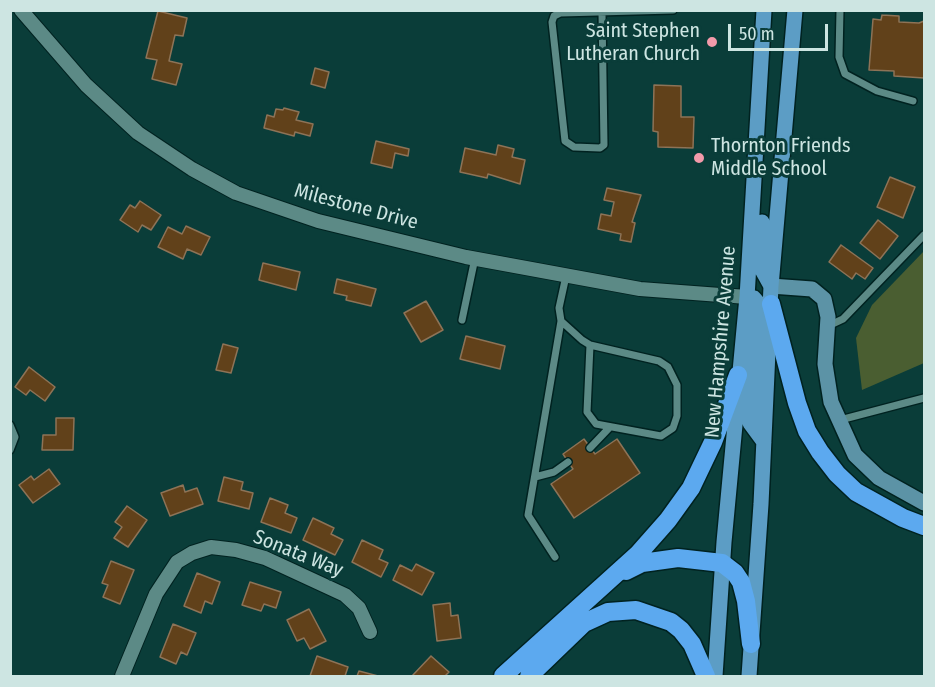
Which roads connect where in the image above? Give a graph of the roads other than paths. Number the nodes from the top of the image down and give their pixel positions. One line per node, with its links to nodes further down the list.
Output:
1 (21, 10): 10 (street, Milestone Drive)
2 (674, 10): 6 (lane)
3 (764, 10): 8 (main road, New Hampshire Avenue)
4 (795, 10): 12 (main road)
5 (840, 10): 7 (lane)
6 (602, 13): 6 (lane)
7 (913, 101)
8 (753, 210): 12 (main road); 13 (main road, New Hampshire Avenue)
9 (924, 235): 16 (lane)
10 (475, 258): 11 (street, Milestone Drive); 14 (lane)
11 (566, 276): 13 (street, Milestone Drive); 15 (lane)
12 (771, 295): 16 (street); 23 (main road); 29 (highway)
13 (747, 297): 18 (main road, New Hampshire Avenue); 23 (main road)
14 (462, 320)
15 (561, 321): 17 (lane); 27 (lane)
16 (828, 326): 20 (street)
17 (590, 345): 22 (lane); 22 (lane)
18 (738, 375): 31 (main road, New Hampshire Avenue); 32 (highway)
19 (924, 398): 20 (lane)
20 (838, 420): 28 (street)
21 (10, 424): 25 (lane)
22 (610, 427): 24 (lane)
23 (764, 442): 34 (main road)
24 (590, 448)
25 (10, 450)
26 (568, 462): 27 (lane)
27 (535, 477): 30 (lane)
28 (924, 503)
29 (924, 526)
30 (555, 557)
31 (722, 563): 32 (highway); 34 (highway); 39 (main road, New Hampshire Avenue)
32 (608, 580): 36 (highway)
33 (370, 632): 35 (street, Sonata Way)
34 (751, 644): 40 (main road)
35 (122, 676)
36 (503, 676)
37 (529, 676): 38 (highway)
38 (706, 676)
39 (715, 676)
40 (749, 676)

